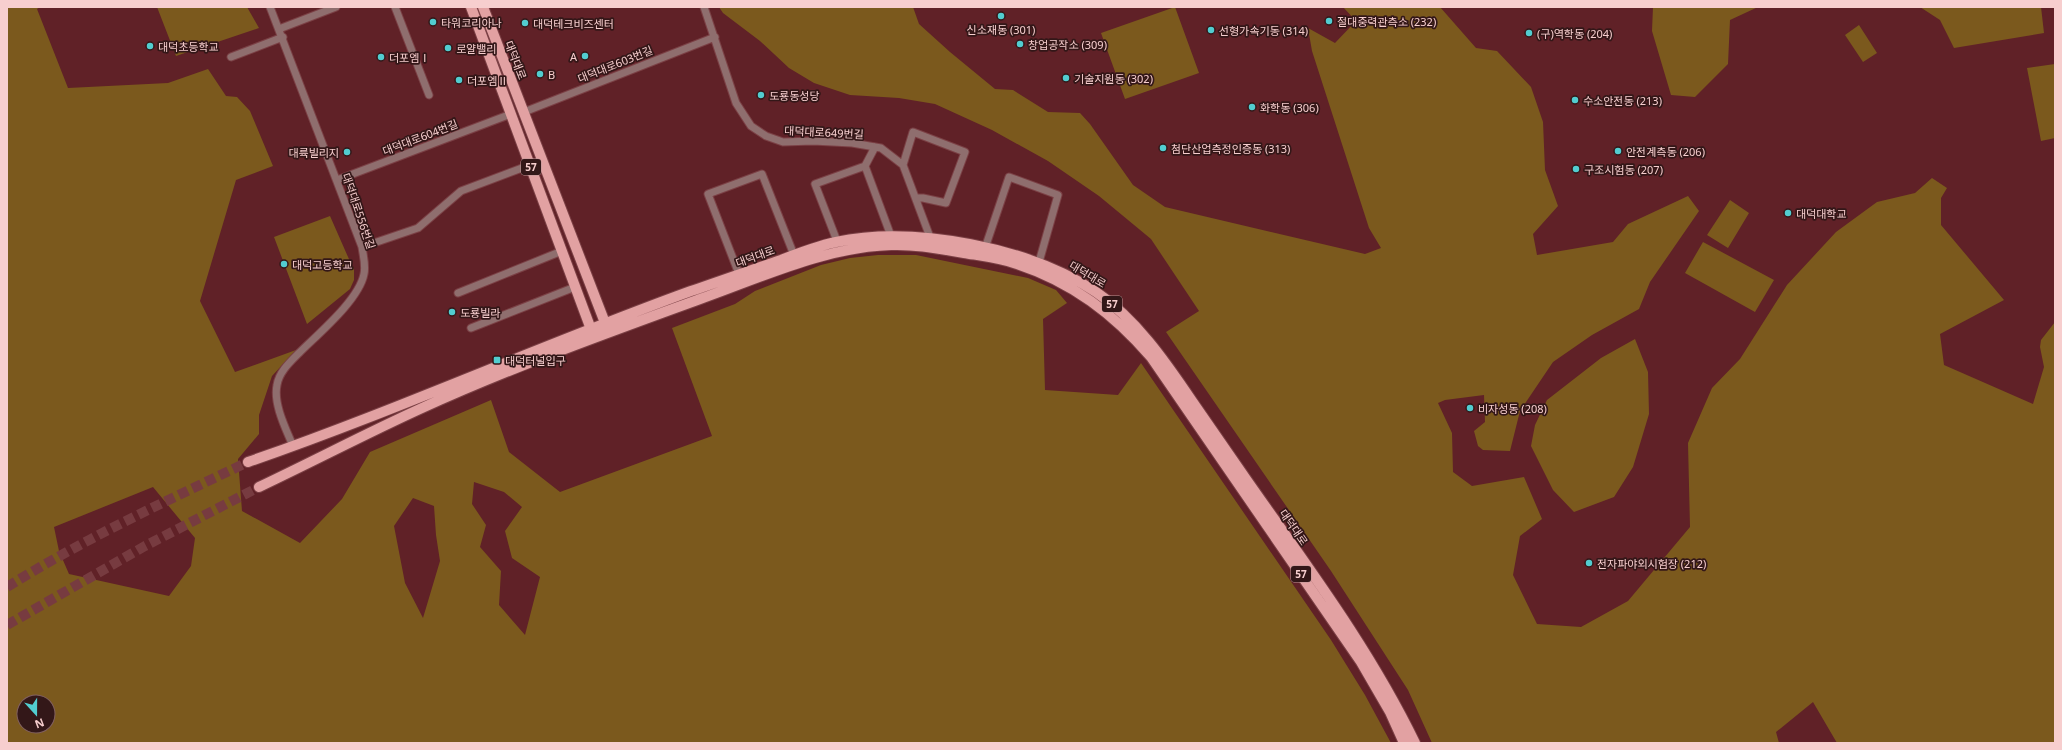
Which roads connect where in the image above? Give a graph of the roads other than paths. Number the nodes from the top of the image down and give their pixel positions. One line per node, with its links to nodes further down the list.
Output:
1 (270, 7): 7 (street, 대덕대로556번길)
2 (336, 7): 7 (street)
3 (396, 7): 11 (street)
4 (471, 7): 13 (main road, 57)
5 (483, 7): 12 (main road, 대덕대로 / 57)
6 (704, 7): 9 (street, 대덕대로649번길)
7 (279, 29): 8 (street, 대덕대로556번길)
8 (283, 37): 10 (street); 18 (street, 대덕대로556번길)
9 (715, 37): 12 (street, 대덕대로603번길); 14 (street, 대덕대로649번길)
10 (231, 57)
11 (429, 96)
12 (524, 112): 31 (main road, 대덕대로 / 57)
13 (511, 114): 15 (main road, 57); 18 (street, 대덕대로604번길)
14 (875, 147): 16 (street, 대덕대로649번길); 17 (street)
15 (530, 165): 23 (street); 25 (main road, 57)
16 (903, 165): 19 (street); 19 (street)
17 (865, 166): 20 (street); 22 (street)
18 (337, 180): 23 (street, 대덕대로556번길)
19 (916, 198): 21 (street)
20 (891, 236): 21 (main road, 대덕대로 / 57); 22 (main road, 대덕대로 / 57)
21 (930, 237): 24 (main road, 대덕대로 / 57)
22 (837, 241): 26 (main road, 대덕대로 / 57)
23 (362, 247): 36 (street, 대덕대로556번길)
24 (986, 248): 27 (main road, 대덕대로 / 57); 27 (street)
25 (562, 251): 29 (main road, 57); 30 (street)
26 (794, 255): 28 (main road, 대덕대로 / 57); 28 (street)
27 (1039, 262): 40 (main road, 대덕대로 / 57)
28 (739, 274): 31 (main road, 대덕대로 / 57)
29 (576, 287): 32 (street); 33 (main road, 57)
30 (458, 293)
31 (605, 322): 33 (main road, 대덕대로 / 57); 34 (main road, 대덕대로 / 57)
32 (471, 328)
33 (591, 328): 35 (main road, 57); 36 (main road, 대덕대로)
34 (609, 332): 35 (main road, 대덕대로 / 57); 39 (main road, 대덕대로 / 57)
35 (594, 338): 38 (main road, 대덕대로)
36 (293, 446): 37 (main road, 대덕대로)
37 (248, 462)
38 (259, 487)
39 (1404, 743)
40 (1415, 743)

